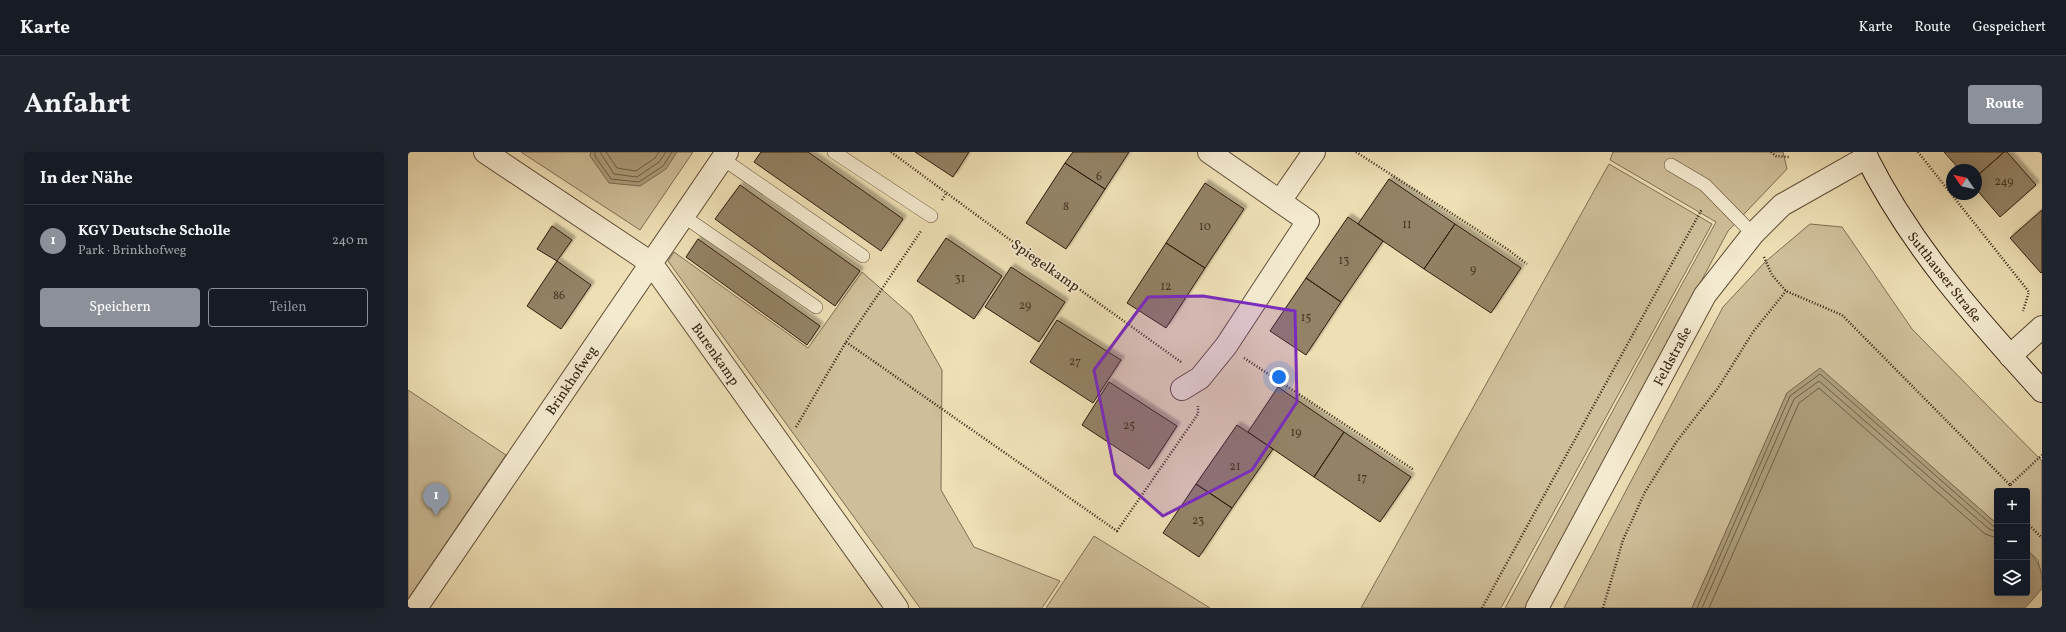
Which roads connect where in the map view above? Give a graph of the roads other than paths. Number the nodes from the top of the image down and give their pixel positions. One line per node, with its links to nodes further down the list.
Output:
1 (485, 152): 13 (street, Burenkamp)
2 (834, 152): 10 (lane)
3 (1210, 152): 8 (street)
4 (1314, 152): 8 (street)
5 (1865, 154): 11 (street, Feldstraße); 16 (street, Sutthauser Straße)
6 (725, 155): 9 (street, Brinkhofweg); 12 (lane)
7 (1671, 165): 11 (lane)
8 (1280, 201): 17 (street)
9 (684, 216): 13 (street, Brinkhofweg); 14 (lane)
10 (931, 216)
11 (1753, 234): 21 (street, Feldstraße)
12 (863, 256)
13 (651, 263): 19 (street, Brinkhofweg); 20 (street, Burenkamp)
14 (816, 307)
15 (2042, 327): 16 (street)
16 (2010, 356): 18 (street, Sutthauser Straße)
17 (1182, 389)
18 (2042, 391)
19 (416, 608)
20 (897, 608)
21 (1537, 608)

